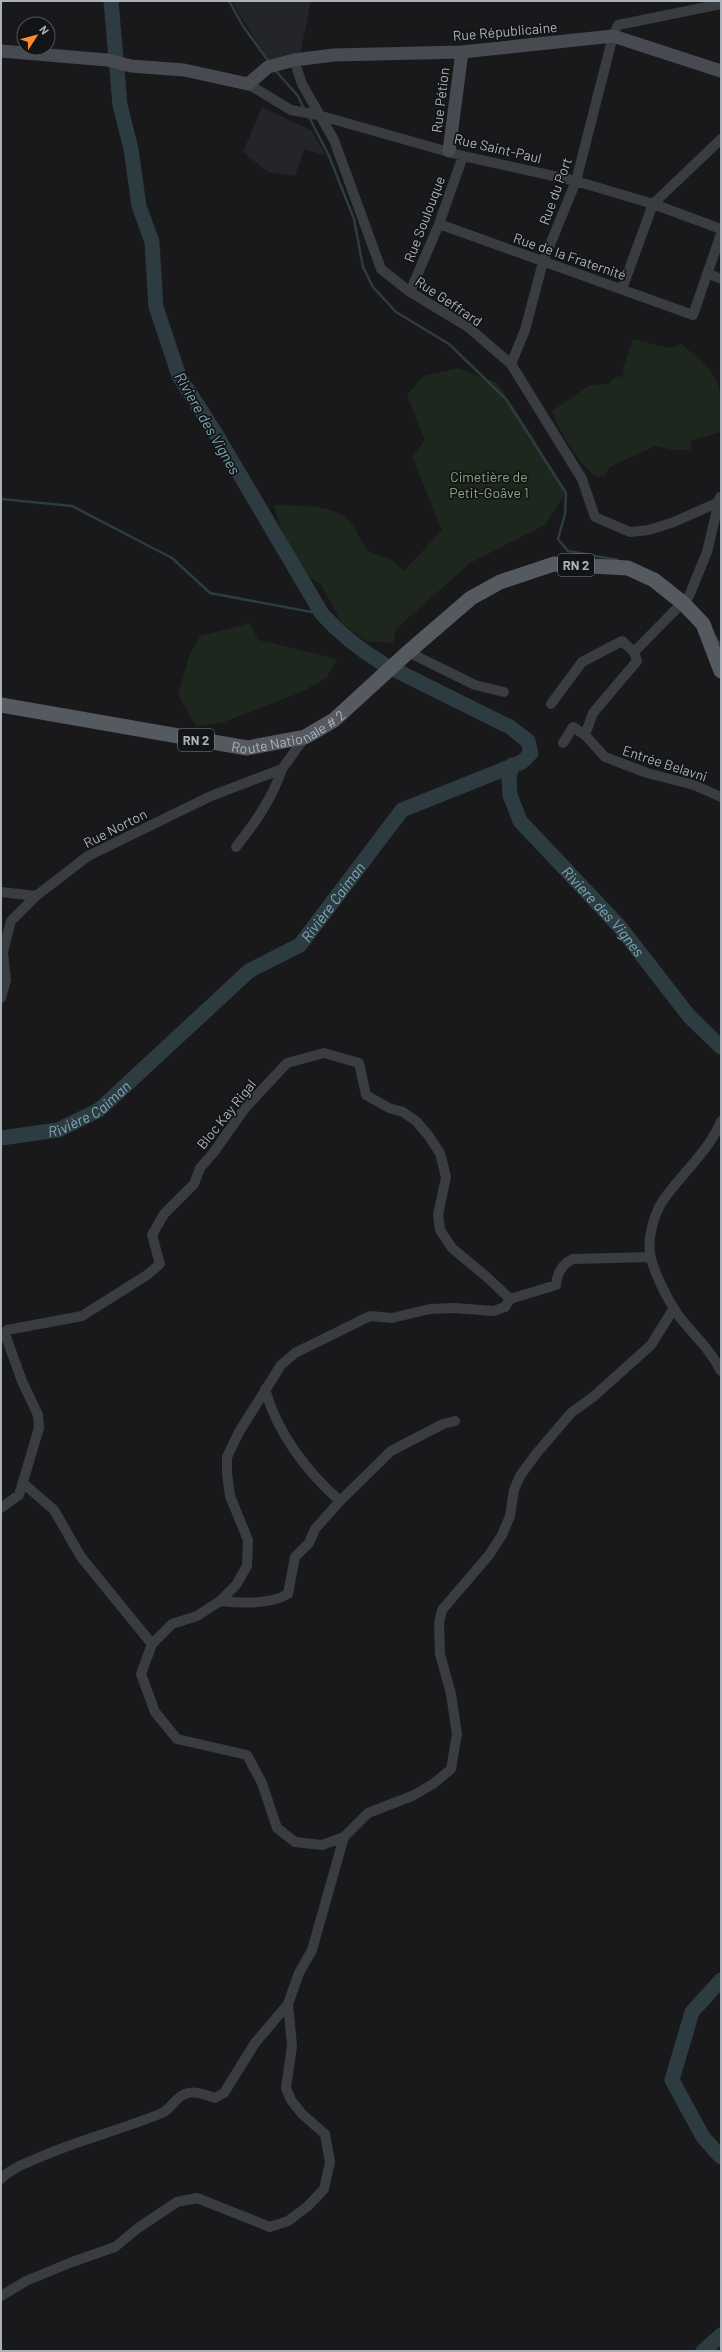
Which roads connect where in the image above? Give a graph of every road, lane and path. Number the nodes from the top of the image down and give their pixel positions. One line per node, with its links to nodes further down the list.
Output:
1 (721, 4): 2 (street)
2 (616, 30): 4 (street, Rue Républicaine); 6 (street, Rue Républicaine); 12 (street, Rue du Port)
3 (1, 51): 7 (street)
4 (462, 52): 5 (street, Rue Républicaine); 10 (street, Rue Pétion)
5 (291, 62): 7 (street, Rue Républicaine); 8 (street, Rue Geffrard)
6 (721, 71)
7 (248, 84): 8 (street, Rue Saint-Paul)
8 (318, 114): 10 (street, Rue Saint-Paul); 21 (street, Rue Geffrard)
9 (721, 139): 13 (street)
10 (449, 152): 11 (street, Rue Saint-Paul)
11 (463, 156): 12 (street, Rue Saint-Paul); 14 (street, Rue Soulouque)
12 (576, 181): 13 (street, Rue Saint-Paul); 17 (street, Rue du Port)
13 (653, 204): 15 (street, Rue Saint-Paul); 20 (street)
14 (438, 224): 17 (street, Rue de la Fraternité); 21 (street, Rue Soulouque)
15 (721, 229)
16 (721, 234): 18 (street)
17 (543, 262): 20 (street, Rue de la Fraternité); 22 (street, Rue du Port)
18 (708, 274): 19 (street); 20 (street, Rue de la Fraternité)
19 (721, 279)
20 (622, 289)
21 (410, 292): 22 (street, Rue Geffrard)
22 (511, 364): 23 (street, Rue Geffrard)
23 (720, 499): 24 (street)
24 (686, 599): 25 (street); 26 (main road, RN 2); 27 (main road, RN 2)
25 (634, 652): 29 (street); 31 (street)
26 (407, 653): 28 (street); 32 (main road, Route Nationale # 2 / RN 2)
27 (720, 663)
28 (504, 692)
29 (551, 704)
30 (1, 705): 32 (main road, Route Nationale # 2 / RN 2)
31 (585, 735): 33 (street); 35 (street, Entrée Belavni)
32 (305, 737): 34 (street)
33 (563, 743)
34 (282, 770): 36 (street); 38 (street, Rue Norton)
35 (721, 797)
36 (236, 847)
37 (1, 892): 38 (street)
38 (36, 896): 39 (street, Rue Norton)
39 (1, 998)
40 (721, 1121): 41 (street)
41 (651, 1257): 42 (street); 43 (street)
42 (510, 1299): 45 (street); 47 (street, Bloc Kay Rigal)
43 (674, 1308): 44 (street); 52 (street)
44 (721, 1371)
45 (265, 1390): 48 (street); 50 (street)
46 (455, 1421): 48 (street)
47 (23, 1483): 49 (street); 51 (street)
48 (340, 1502): 50 (street)
49 (1, 1508)
50 (220, 1602): 51 (street)
51 (152, 1644): 52 (street)
52 (344, 1837): 53 (street)
53 (288, 2004): 54 (street); 55 (street)
54 (1, 2179)
55 (1, 2296)

